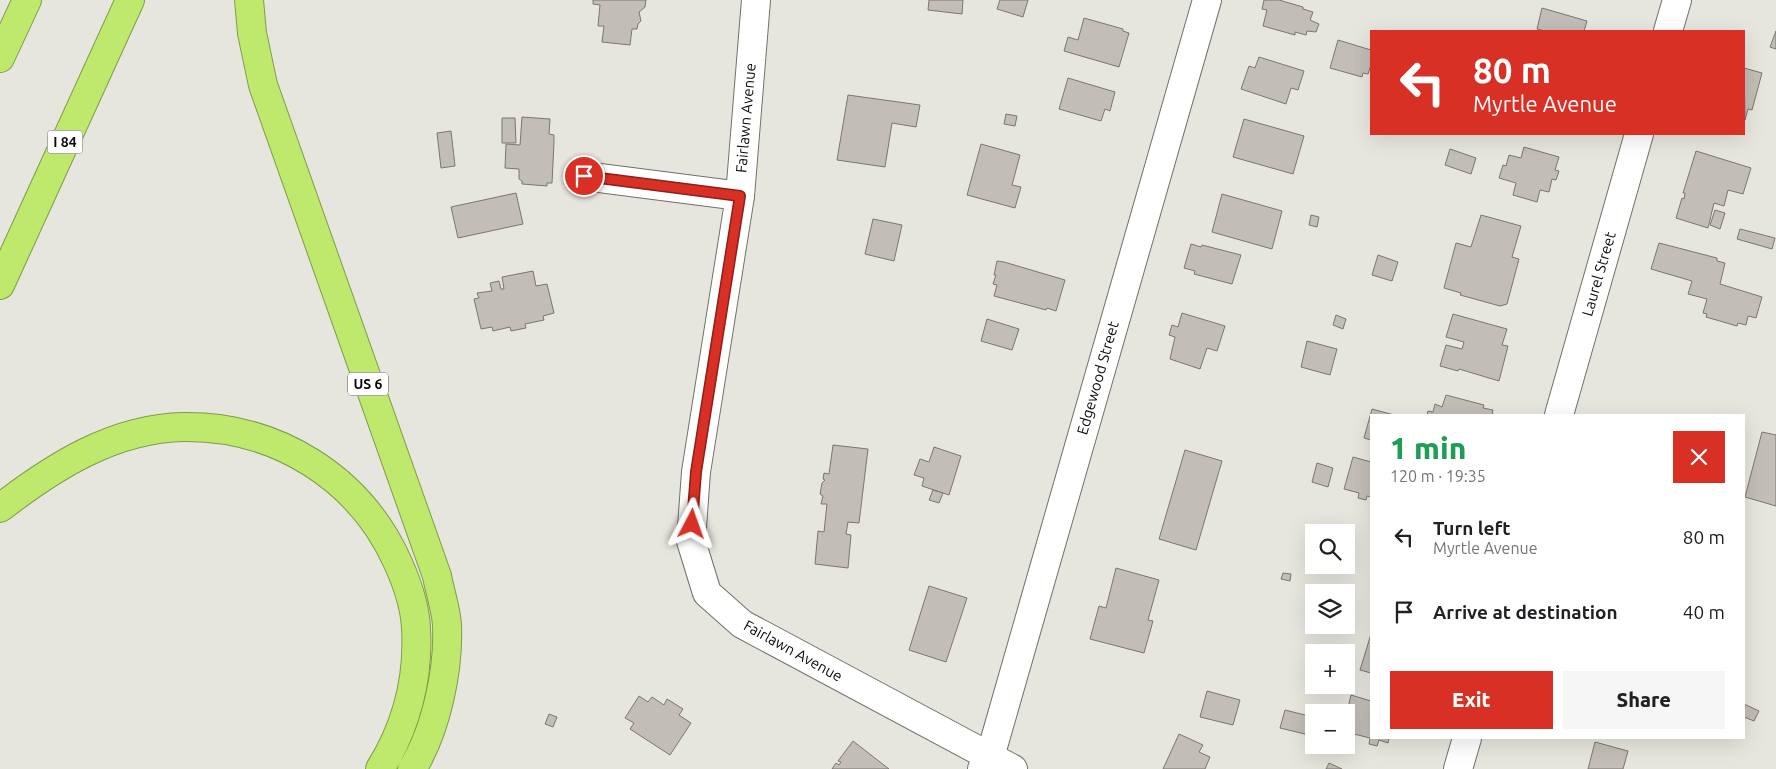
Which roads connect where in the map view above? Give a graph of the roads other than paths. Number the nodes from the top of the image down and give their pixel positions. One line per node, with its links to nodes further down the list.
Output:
1 (27, 0): 8 (highway)
2 (130, 0): 12 (highway, I 84)
3 (249, 0): 18 (highway, US 6)
4 (756, 0): 11 (street, Fairlawn Avenue)
5 (1206, 0): 16 (street, Edgewood Street)
6 (1677, 0): 7 (street)
7 (1668, 30)
8 (0, 58)
9 (1639, 135): 13 (street, Laurel Street)
10 (584, 176): 11 (street)
11 (740, 196): 16 (street, Fairlawn Avenue)
12 (0, 285)
13 (1559, 414)
14 (0, 508): 17 (highway)
15 (1468, 739): 19 (street)
16 (995, 765)
17 (380, 769)
18 (412, 769)
19 (1458, 769)

